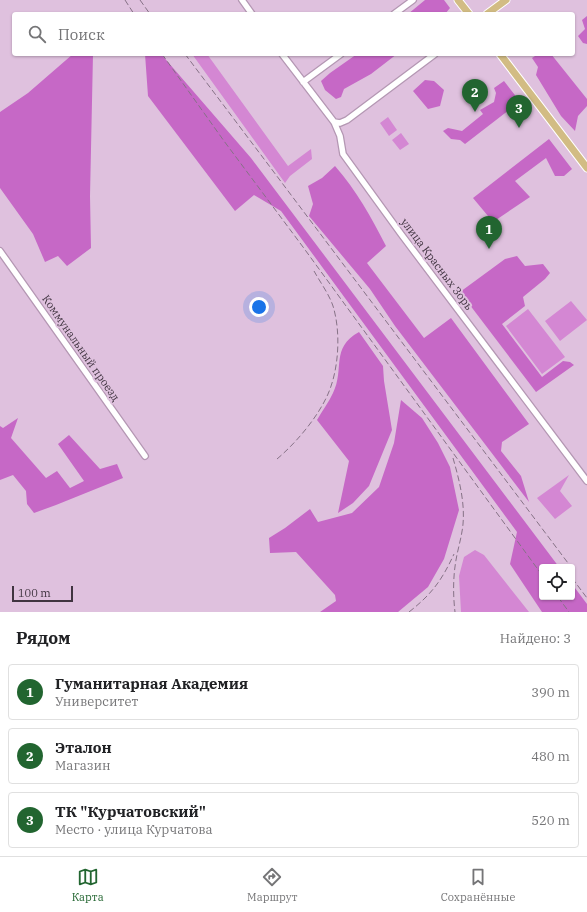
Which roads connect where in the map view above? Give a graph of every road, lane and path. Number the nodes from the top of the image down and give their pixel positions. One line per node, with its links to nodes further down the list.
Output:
1 (242, 0): 5 (street)
2 (413, 0): 6 (street)
3 (458, 0): 7 (main road)
4 (506, 0): 8 (main road)
5 (251, 12)
6 (397, 12)
7 (467, 12)
8 (490, 12)
9 (284, 56): 13 (street, улица Красных Зорь)
10 (338, 56): 13 (street)
11 (432, 56): 14 (street)
12 (502, 56): 15 (main road)
13 (303, 82): 14 (street, улица Красных Зорь)
14 (334, 122): 18 (street, улица Красных Зорь)
15 (587, 168)
16 (0, 251): 17 (street, Коммунальный проезд)
17 (145, 456)
18 (587, 481)

